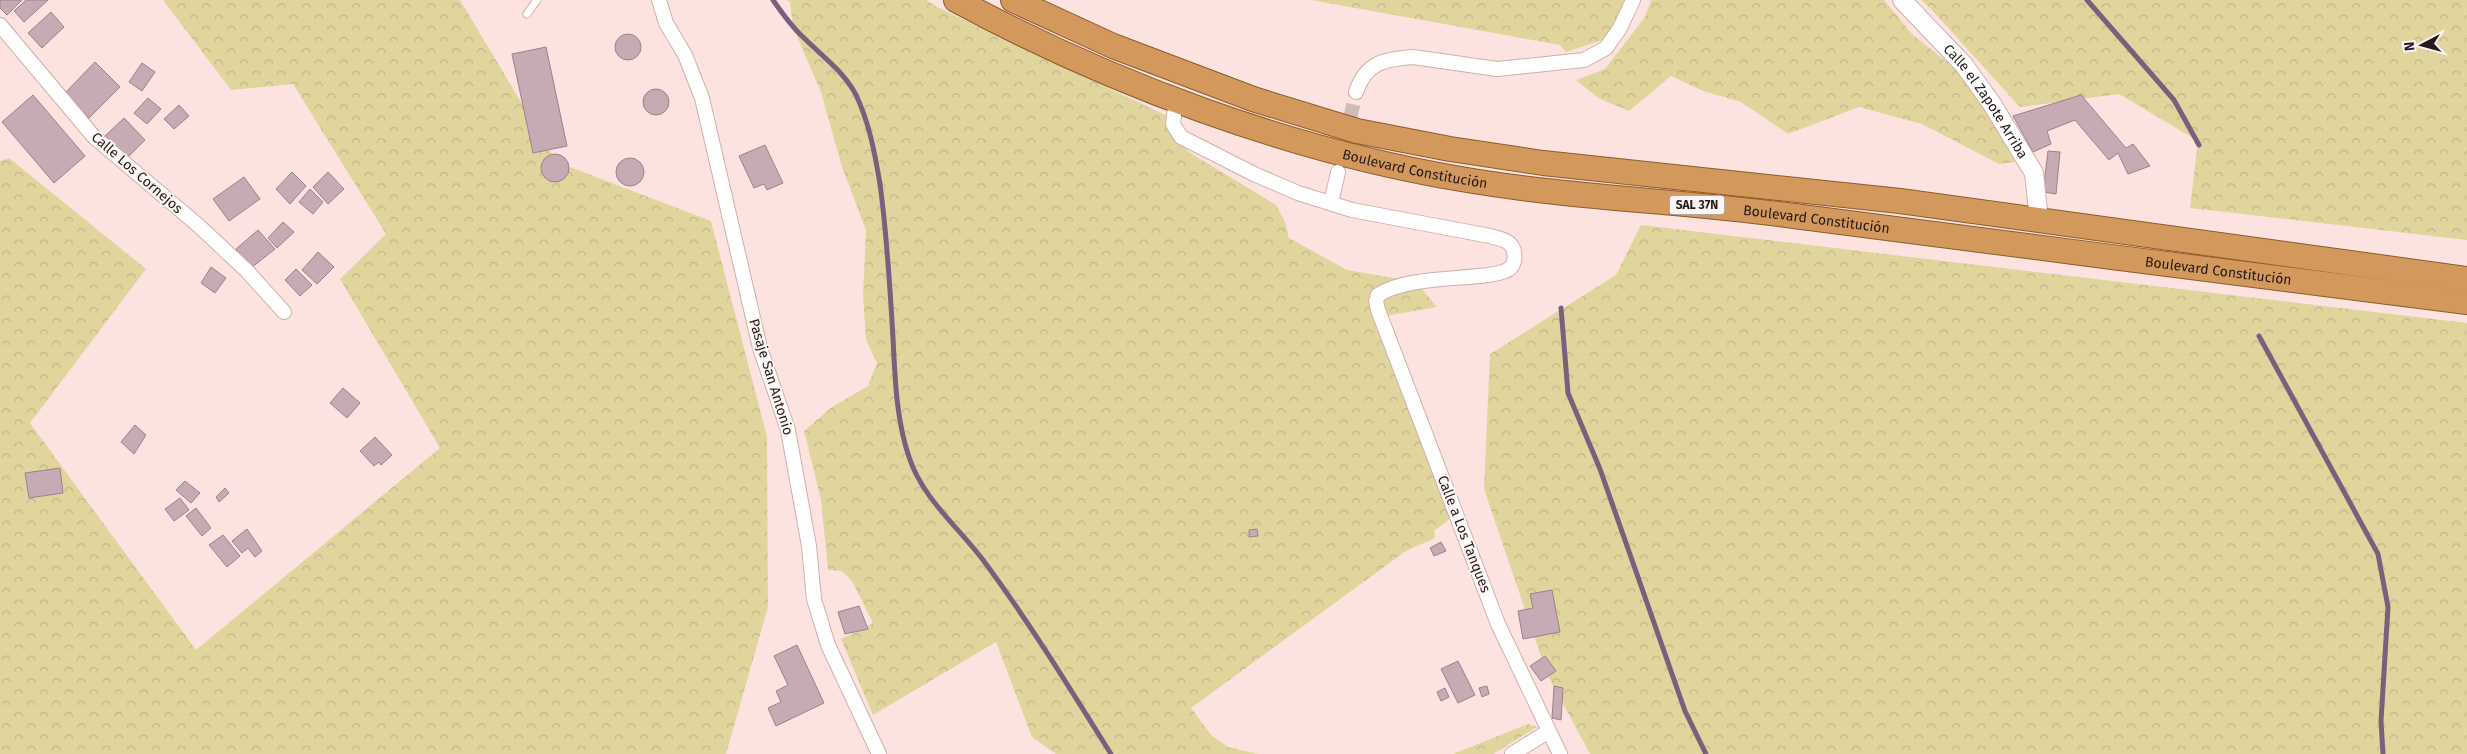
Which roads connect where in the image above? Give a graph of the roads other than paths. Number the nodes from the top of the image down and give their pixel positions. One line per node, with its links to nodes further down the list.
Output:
1 (537, 0): 7 (lane)
2 (659, 0): 18 (street, Pasaje San Antonio)
3 (956, 0): 10 (highway, Boulevard Constitución / SAL 37N)
4 (1013, 0): 13 (highway, Boulevard Constitución / SAL 37N)
5 (1633, 0): 9 (street)
6 (1902, 0): 13 (street, Calle el Zapote Arriba)
7 (527, 14)
8 (0, 25): 16 (street, Calle Los Cornejos)
9 (1356, 92)
10 (1176, 99): 12 (street); 15 (highway, Boulevard Constitución / SAL 37N)
11 (1338, 172): 12 (street)
12 (1332, 203): 17 (street, Calle a Los Tanques)
13 (2039, 220): 14 (highway, Boulevard Constitución / SAL 37N)
14 (2467, 279)
15 (2467, 302)
16 (284, 312)
17 (1549, 731): 19 (street); 20 (street, Calle a Los Tanques)
18 (879, 754)
19 (1512, 754)
20 (1560, 754)

